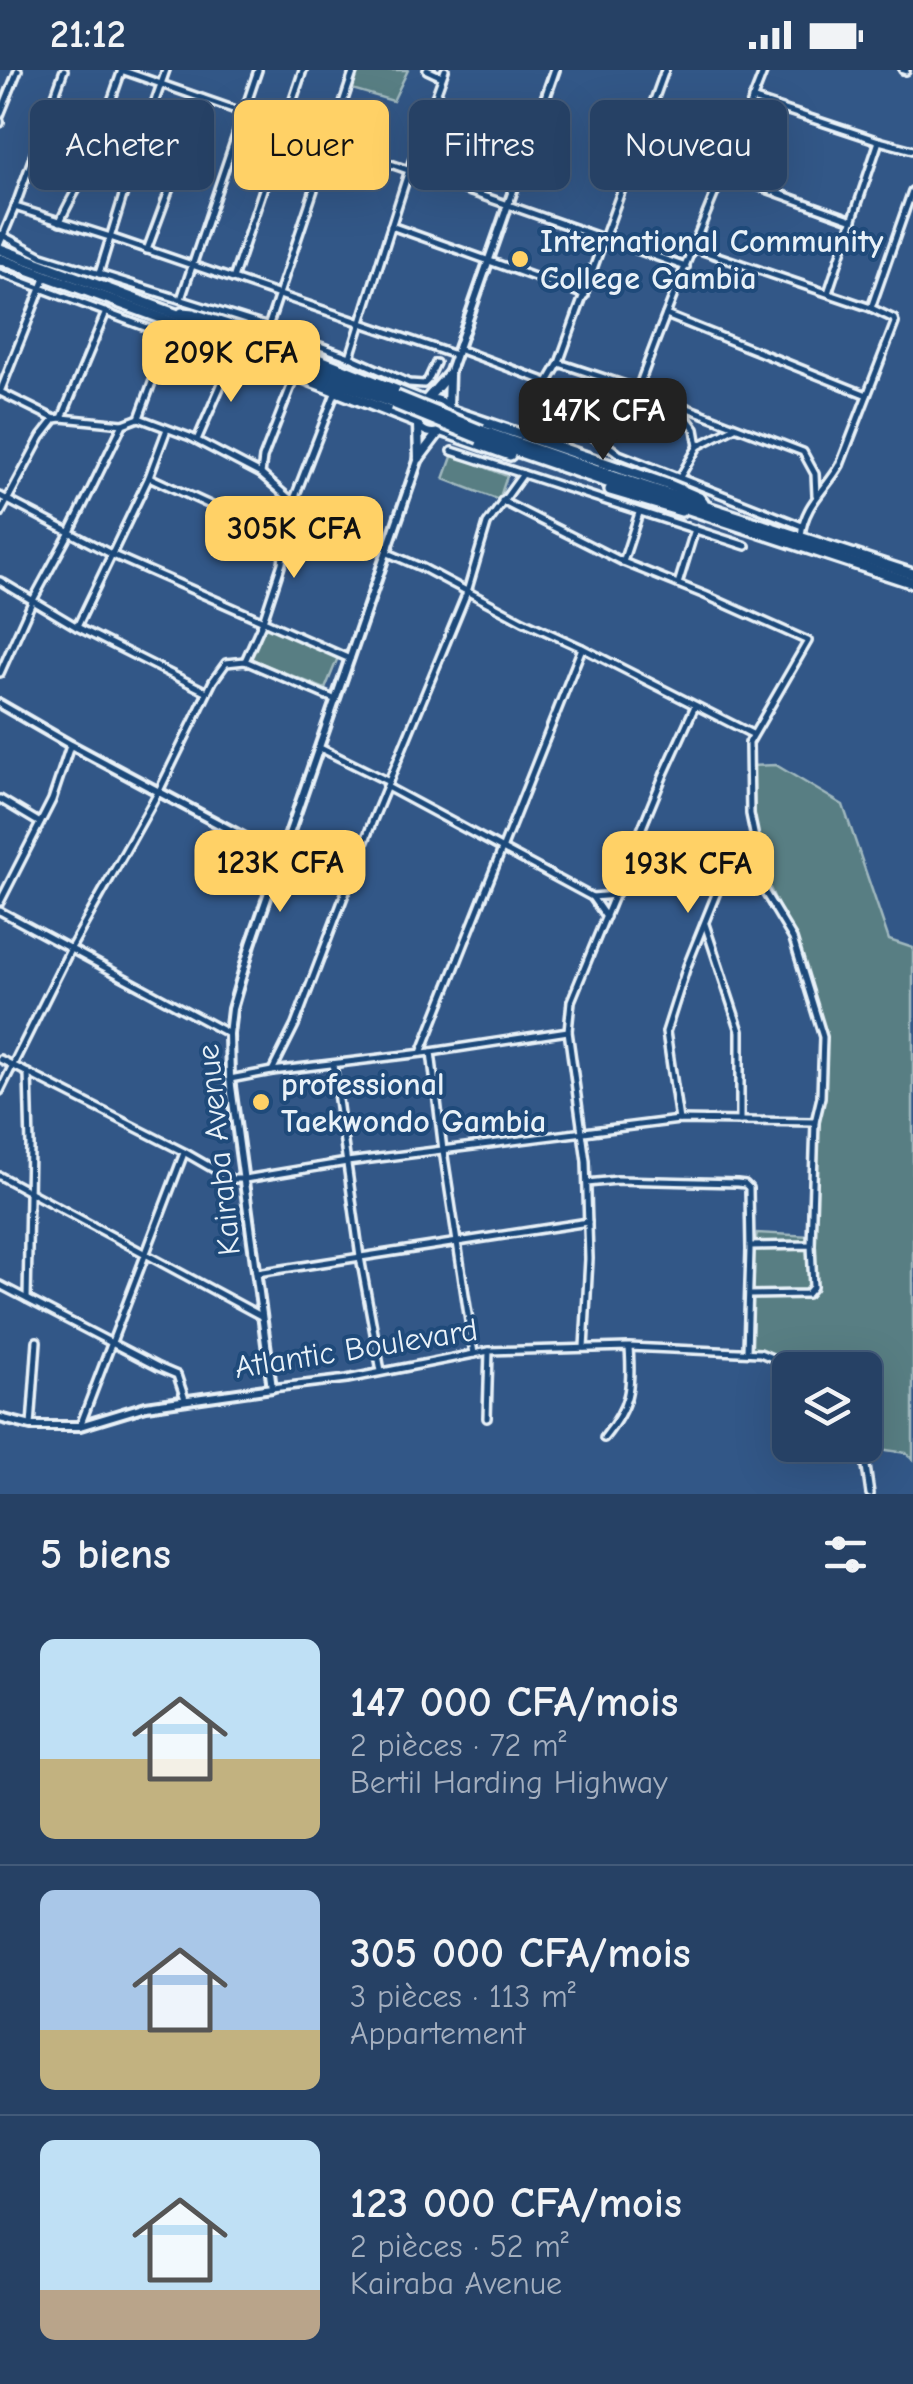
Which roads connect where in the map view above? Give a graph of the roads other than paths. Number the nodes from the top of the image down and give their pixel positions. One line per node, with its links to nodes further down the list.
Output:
1 (18, 70): 21 (street)
2 (64, 70): 34 (street)
3 (122, 70): 13 (street); 37 (street)
4 (166, 70): 13 (street)
5 (258, 70): 16 (street)
6 (303, 70): 17 (street)
7 (354, 70): 18 (street)
8 (427, 70): 12 (street)
9 (555, 70): 33 (street)
10 (665, 70): 41 (street)
11 (764, 70): 15 (street)
12 (444, 73): 19 (street)
13 (161, 84): 14 (street); 40 (street)
14 (203, 99): 20 (street); 44 (street)
15 (752, 99): 23 (street)
16 (248, 100)
17 (292, 100)
18 (344, 100)
19 (434, 100)
20 (234, 110)
21 (0, 120)
22 (234, 140): 47 (street)
23 (879, 141): 24 (street); 36 (street)
24 (913, 150)
25 (389, 163): 26 (street)
26 (409, 170): 38 (street)
27 (262, 190): 52 (street)
28 (314, 190): 55 (street)
29 (467, 190): 33 (street)
30 (716, 190): 43 (street)
31 (770, 190): 36 (street)
32 (912, 191): 35 (street)
33 (508, 204): 41 (street); 46 (street)
34 (15, 208): 37 (street); 39 (street)
35 (910, 208): 58 (street)
36 (853, 220): 54 (street)
37 (60, 222): 40 (street)
38 (391, 226): 46 (street); 62 (street)
39 (2, 235): 42 (street); 50 (street)
40 (110, 237): 44 (street); 50 (street)
41 (603, 239): 48 (street); 56 (street)
42 (0, 246): 61 (main road)
43 (694, 248): 48 (street); 54 (street)
44 (147, 250): 47 (street)
45 (0, 259): 51 (main road)
46 (488, 262): 56 (street); 64 (street)
47 (192, 265): 52 (street); 57 (street)
48 (686, 267): 60 (street)
49 (0, 273): 53 (street)
50 (99, 274): 57 (street)
51 (46, 276): 53 (street); 61 (main road)
52 (233, 279): 55 (street)
53 (42, 288): 59 (street); 74 (street)
54 (828, 293): 58 (street)
55 (278, 295): 62 (street); 63 (street)
56 (585, 295): 68 (street)
57 (181, 299): 63 (street)
58 (871, 308): 75 (street)
59 (106, 312): 79 (street); 80 (street)
60 (664, 314): 72 (street); 75 (street)
61 (175, 318): 65 (main road); 76 (main road); 101 (main road, bridge)
62 (362, 322): 64 (street); 66 (street)
63 (268, 326): 66 (street)
64 (456, 352): 69 (street); 71 (street)
65 (237, 354): 70 (main road); 88 (street)
66 (350, 357): 67 (street)
67 (436, 363)
68 (559, 363): 71 (street); 72 (street)
69 (449, 374): 76 (main road); 78 (main road)
70 (294, 376): 73 (main road); 92 (street)
71 (547, 382): 81 (street)
72 (638, 390): 77 (street)
73 (336, 391): 82 (main road); 99 (street)
74 (0, 392): 80 (street)
75 (867, 395): 96 (street)
76 (425, 400): 78 (street); 82 (street)
77 (676, 404): 84 (street); 89 (street)
78 (448, 409): 86 (street); 87 (main road)
79 (139, 418): 83 (street); 85 (street)
80 (58, 419): 83 (street); 98 (street)
81 (528, 422): 87 (street); 94 (street)
82 (417, 423): 86 (street); 91 (main road)
83 (122, 424): 106 (street)
84 (736, 426): 89 (street); 96 (street)
85 (167, 430): 88 (street); 95 (street)
86 (440, 432): 91 (main road); 101 (main road)
87 (522, 435): 101 (main road)
88 (197, 440): 92 (street)
89 (698, 446): 94 (street)
90 (452, 450): 93 (street)
91 (420, 458): 110 (street, Kairaba Avenue)
92 (261, 474): 99 (street)
93 (523, 474): 100 (street); 102 (street)
94 (680, 476): 104 (street)
95 (149, 477): 107 (street); 111 (street)
96 (816, 495): 104 (street)
97 (0, 496): 98 (street)
98 (8, 500): 103 (street); 106 (street)
99 (293, 502): 107 (street); 110 (street)
100 (502, 502): 112 (street); 117 (street)
101 (704, 509): 108 (main road); 115 (main road)
102 (640, 513): 105 (street); 112 (street)
103 (0, 514)
104 (802, 526): 108 (street)
105 (695, 530): 109 (street); 116 (street)
106 (70, 532): 111 (street); 118 (street)
107 (282, 538): 119 (street)
108 (800, 538): 113 (main road)
109 (746, 546)
110 (389, 550): 117 (street); 122 (street, Kairaba Avenue)
111 (112, 554): 119 (street); 120 (street)
112 (623, 562): 116 (street)
113 (913, 574)
114 (0, 581): 118 (street)
115 (913, 583)
116 (678, 584): 129 (street)
117 (467, 592): 121 (street); 132 (street)
118 (32, 602): 120 (street); 124 (street)
119 (263, 621): 122 (street); 123 (street)
120 (77, 628): 125 (street)
121 (582, 648): 128 (street); 136 (street)
122 (350, 659): 126 (street, Kairaba Avenue)
123 (245, 661): 125 (street); 126 (street)
124 (0, 674)
125 (207, 692): 133 (street)
126 (336, 700): 131 (street, Kairaba Avenue)
127 (0, 704): 130 (street)
128 (695, 706): 129 (street); 139 (street)
129 (752, 734): 138 (street)
130 (70, 745): 133 (street); 135 (street)
131 (319, 748): 132 (street); 137 (street, Kairaba Avenue)
132 (388, 785): 136 (street); 153 (street)
133 (159, 790): 137 (street); 145 (street)
134 (0, 799): 135 (street)
135 (40, 823): 141 (street)
136 (501, 849): 140 (street); 149 (street)
137 (281, 857): 147 (street, Kairaba Avenue)
138 (739, 870): 144 (street); 159 (street)
139 (616, 895): 140 (street); 143 (street)
140 (592, 896): 143 (street)
141 (0, 902)
142 (0, 911): 145 (street)
143 (606, 917): 146 (street)
144 (704, 922): 157 (street); 158 (street)
145 (71, 948): 147 (street); 152 (street)
146 (568, 1031): 148 (street); 160 (street)
147 (229, 1034): 155 (street, Kairaba Avenue)
148 (431, 1052): 149 (street); 161 (street)
149 (421, 1053): 151 (street)
150 (0, 1059): 152 (street)
151 (334, 1064): 153 (street); 163 (street)
152 (14, 1066): 154 (street); 156 (street)
153 (272, 1071): 155 (street)
154 (28, 1073): 162 (street); 167 (street)
155 (230, 1079): 165 (street, Kairaba Avenue)
156 (0, 1091)
157 (679, 1120): 158 (street); 160 (street)
158 (740, 1121): 159 (street)
159 (815, 1122): 170 (street)
160 (582, 1132): 161 (street); 166 (street)
161 (443, 1150): 163 (street); 169 (street)
162 (184, 1152): 165 (street); 172 (street)
163 (348, 1162): 165 (street); 173 (street)
164 (0, 1176): 167 (street)
165 (245, 1179): 174 (street, Kairaba Avenue)
166 (587, 1183): 168 (street); 171 (street)
167 (30, 1192): 172 (street); 177 (street)
168 (588, 1222): 169 (street); 182 (street)
169 (458, 1242): 173 (street); 185 (street)
170 (811, 1245): 171 (street); 176 (street)
171 (750, 1246): 176 (street)
172 (146, 1254): 178 (street); 180 (street)
173 (360, 1258): 174 (street); 187 (street)
174 (257, 1273): 178 (street, Kairaba Avenue)
175 (0, 1285): 177 (street)
176 (750, 1295): 184 (street)
177 (27, 1299): 180 (street)
178 (264, 1317): 188 (street, Kairaba Avenue)
179 (37, 1341): 192 (street)
180 (111, 1342): 189 (street); 193 (street)
181 (629, 1347): 182 (street, Atlantic Boulevard); 184 (street, Atlantic Boulevard); 194 (street)
182 (584, 1348): 183 (street, Atlantic Boulevard)
183 (488, 1351): 185 (street, Atlantic Boulevard); 191 (street)
184 (747, 1352): 186 (street, Atlantic Boulevard)
185 (474, 1354): 187 (street, Atlantic Boulevard)
186 (772, 1358)
187 (381, 1371): 188 (street, Atlantic Boulevard)
188 (272, 1388): 189 (street, Atlantic Boulevard)
189 (185, 1399): 193 (street, Atlantic Boulevard)
190 (0, 1418): 192 (street, Atlantic Boulevard)
191 (487, 1418)
192 (32, 1426): 193 (street, Atlantic Boulevard)
193 (80, 1426)
194 (604, 1438)
195 (865, 1462): 196 (street)
196 (870, 1494)

